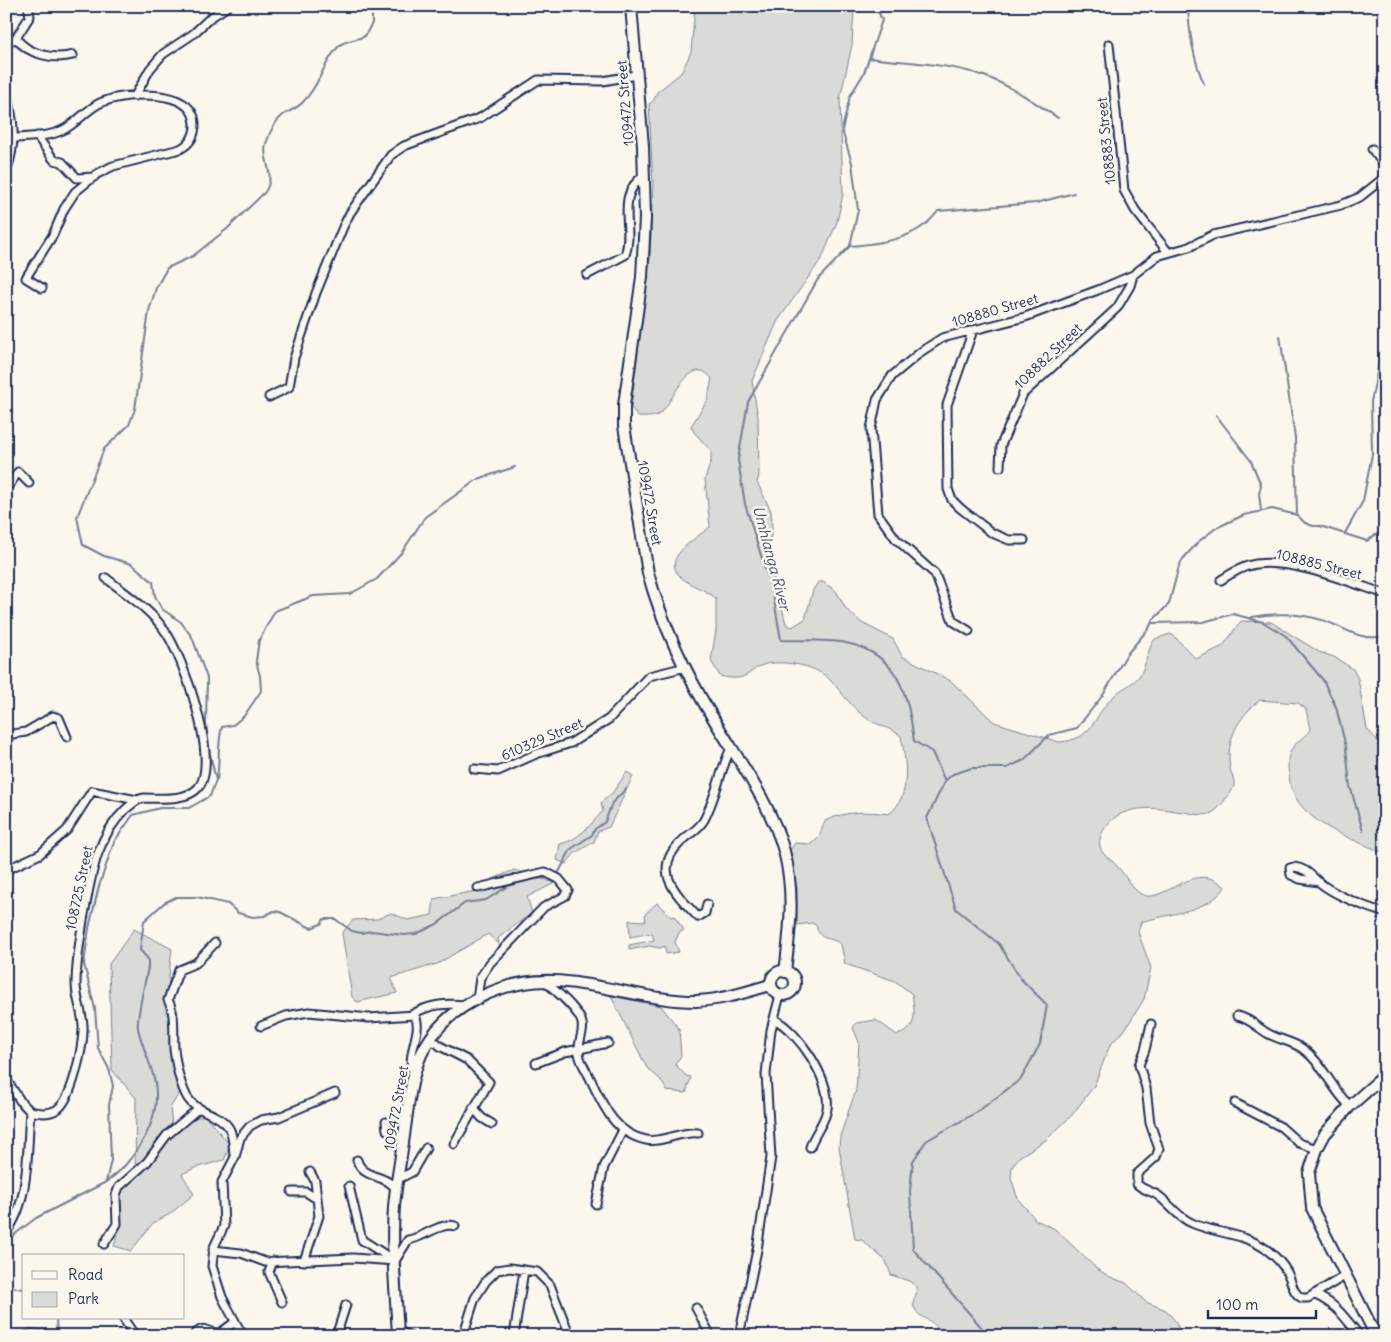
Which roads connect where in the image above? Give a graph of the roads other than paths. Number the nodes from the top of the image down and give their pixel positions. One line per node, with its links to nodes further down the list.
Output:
1 (28, 6): 4 (street)
2 (228, 6): 10 (street)
3 (631, 6): 8 (street, 109472 Street)
4 (16, 38): 5 (street); 7 (street)
5 (6, 44)
6 (1108, 44): 19 (street, 108883 Street)
7 (73, 55)
8 (636, 75): 16 (street, 109472 Street); 24 (street)
9 (6, 94): 12 (street)
10 (135, 96): 11 (street); 17 (street)
11 (38, 136): 12 (street); 17 (street)
12 (14, 138): 15 (street)
13 (1372, 149): 14 (street)
14 (1385, 166)
15 (6, 172)
16 (644, 176): 20 (street); 33 (street, 109472 Street)
17 (94, 177): 22 (street)
18 (1385, 177): 19 (street, 108880 Street)
19 (1168, 252): 21 (street, 108880 Street)
20 (587, 275)
21 (1133, 275): 23 (street, 108880 Street); 25 (street, 108882 Street)
22 (42, 288)
23 (973, 330): 28 (street); 32 (street, 108880 Street)
24 (269, 397)
25 (1000, 467)
26 (6, 482): 27 (street)
27 (29, 483)
28 (1024, 540)
29 (106, 578): 38 (street)
30 (1221, 580): 31 (street, 108885 Street)
31 (1385, 594)
32 (969, 631)
33 (686, 667): 36 (street, 109472 Street); 37 (street, 610329 Street)
34 (6, 735): 35 (street)
35 (67, 737)
36 (731, 748): 42 (street); 45 (street, 109472 Street)
37 (474, 768)
38 (137, 800): 39 (street); 68 (street, 108725 Street)
39 (6, 870)
40 (1319, 882): 43 (street)
41 (478, 888): 49 (street)
42 (707, 904)
43 (1385, 913)
44 (215, 943): 66 (street)
45 (785, 972): 47 (street); 48 (street)
46 (544, 981): 47 (street, 109472 Street); 49 (street, 109472 Street); 58 (street)
47 (770, 985): 48 (street)
48 (780, 995): 53 (street)
49 (477, 999): 50 (street, 109472 Street)
50 (467, 1005): 51 (street); 56 (street, 109472 Street)
51 (411, 1015): 55 (street); 60 (street)
52 (1237, 1016): 65 (street)
53 (774, 1018): 76 (street); 104 (street)
54 (1151, 1024): 96 (street)
55 (261, 1026)
56 (429, 1041): 60 (street, 109472 Street); 67 (street)
57 (608, 1043): 58 (street)
58 (578, 1049): 59 (street); 71 (street)
59 (536, 1063)
60 (414, 1075): 73 (street, 109472 Street)
61 (1385, 1076): 65 (street)
62 (6, 1080): 68 (street)
63 (335, 1093): 78 (street)
64 (1235, 1103): 77 (street)
65 (1350, 1106): 77 (street)
66 (199, 1108): 78 (street); 89 (street)
67 (473, 1108): 70 (street); 74 (street)
68 (30, 1112): 88 (street)
69 (386, 1122): 73 (street)
70 (492, 1124)
71 (623, 1130): 72 (street); 86 (street)
72 (698, 1133)
73 (403, 1142): 81 (street, 109472 Street)
74 (454, 1144)
75 (426, 1148): 81 (street)
76 (810, 1148)
77 (1317, 1149): 95 (street)
78 (235, 1157): 90 (street)
79 (357, 1160): 83 (street)
80 (310, 1172): 85 (street)
81 (398, 1179): 83 (street, 109472 Street)
82 (349, 1186): 93 (street)
83 (396, 1190): 93 (street, 109472 Street)
84 (292, 1192): 85 (street)
85 (317, 1199): 92 (street)
86 (596, 1204)
87 (455, 1226): 93 (street)
88 (6, 1232)
89 (104, 1244)
90 (213, 1250): 91 (street); 101 (street)
91 (274, 1261): 92 (street); 97 (street)
92 (304, 1261): 93 (street)
93 (395, 1261): 102 (street, 109472 Street)
94 (524, 1270): 110 (street); 111 (street); 112 (street)
95 (1346, 1275): 96 (street); 103 (street)
96 (1314, 1294): 114 (street)
97 (282, 1302)
98 (346, 1305): 108 (street)
99 (696, 1308): 113 (street)
100 (124, 1320): 105 (street)
101 (235, 1322): 106 (street); 107 (street)
102 (398, 1333): 109 (street)
103 (1375, 1334): 114 (street)
104 (741, 1335)
105 (135, 1336)
106 (193, 1336)
107 (243, 1336)
108 (336, 1336)
109 (410, 1336)
110 (463, 1336)
111 (514, 1336)
112 (570, 1336)
113 (711, 1336)
114 (1362, 1336)

